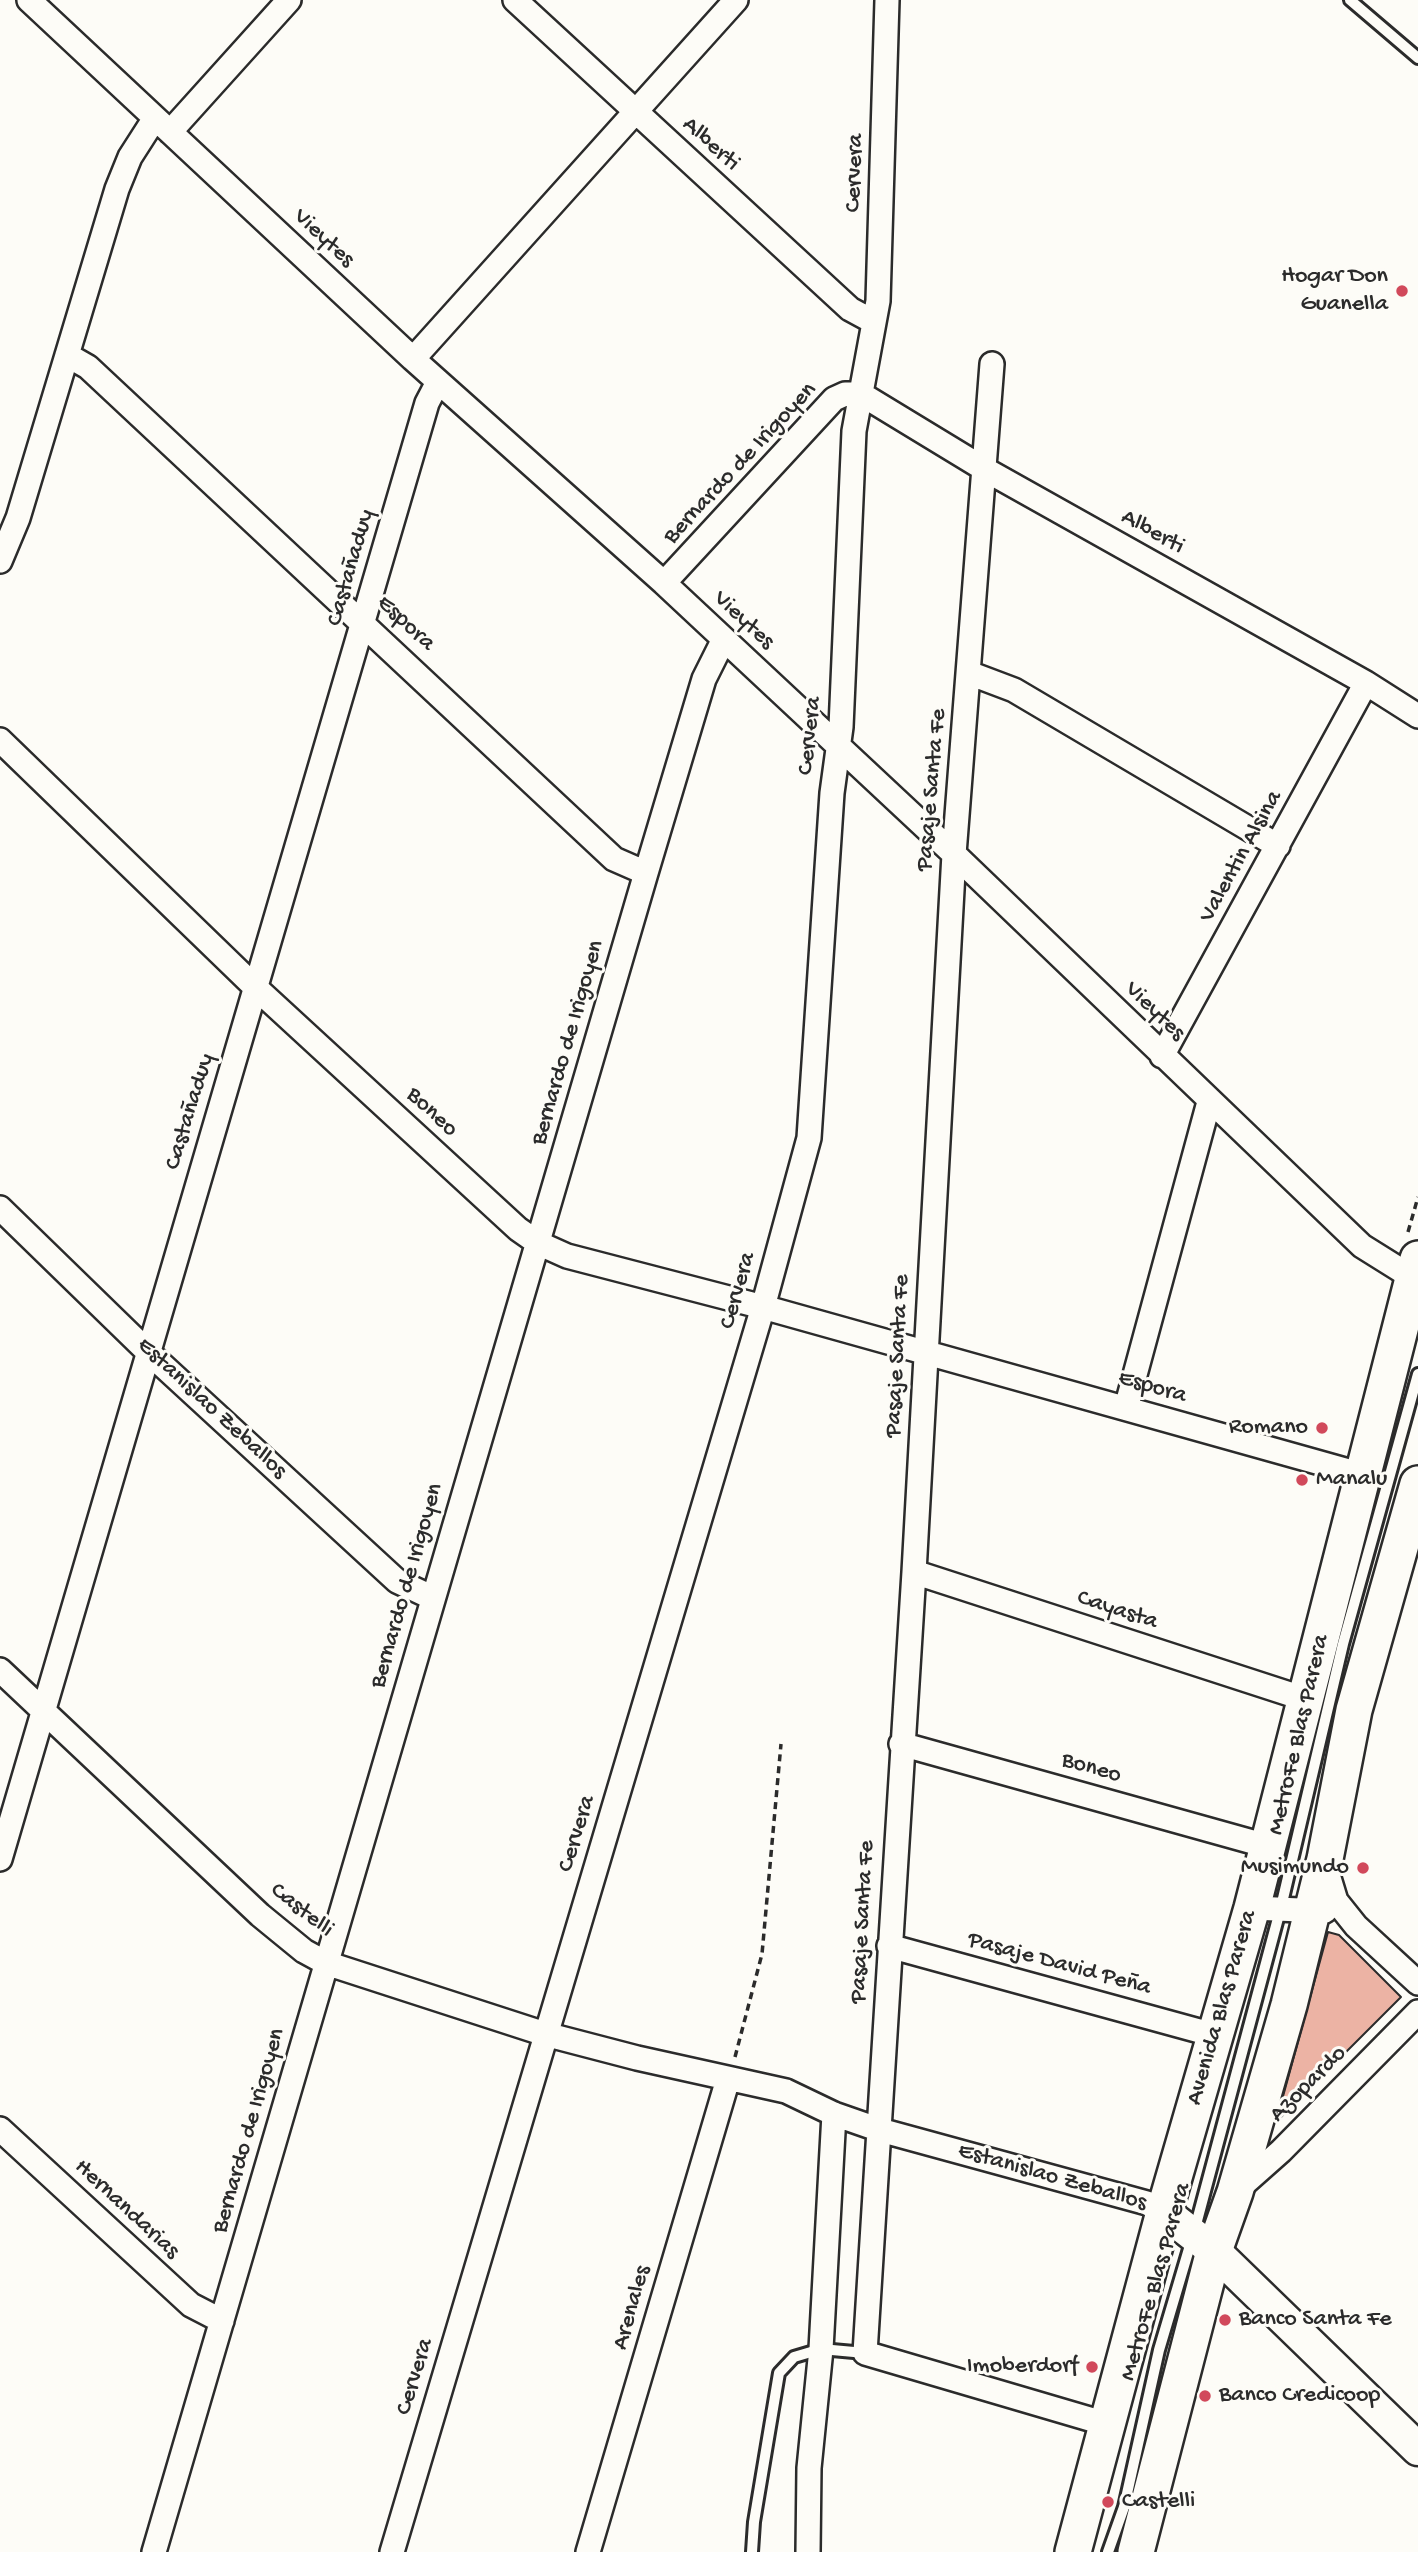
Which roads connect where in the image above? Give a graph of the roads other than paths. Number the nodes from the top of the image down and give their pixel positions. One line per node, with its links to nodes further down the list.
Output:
1 (29, 0): 9 (street, Vieytes)
2 (289, 0): 9 (street)
3 (515, 0): 8 (street, Alberti)
4 (736, 0): 8 (street)
5 (887, 0): 10 (street, Cervera)
6 (1350, 0): 7 (lane)
7 (1418, 58)
8 (634, 111): 10 (street, Alberti); 12 (street)
9 (163, 125): 11 (street); 12 (street, Vieytes)
10 (874, 322): 15 (street, Cervera)
11 (67, 355): 17 (street); 19 (street, Espora)
12 (413, 359): 14 (street, Vieytes)
13 (992, 364): 16 (street, Pasaje Santa Fe)
14 (438, 382): 18 (street, Vieytes); 19 (street, Castañaduy)
15 (862, 394): 16 (street, Alberti); 18 (street, Bernardo de Irigoyen); 25 (street, Cervera)
16 (986, 470): 21 (street, Pasaje Santa Fe); 22 (street, Alberti)
17 (0, 561)
18 (664, 583): 20 (street, Vieytes)
19 (364, 621): 28 (street, Espora); 29 (street, Castañaduy)
20 (724, 639): 25 (street, Vieytes); 28 (street, Bernardo de Irigoyen)
21 (969, 673): 26 (street); 27 (street, Pasaje Santa Fe)
22 (1366, 683): 23 (street, Alberti); 26 (street, Valentin Alsina)
23 (1418, 716)
24 (0, 740): 29 (street, Boneo)
25 (839, 747): 27 (street, Vieytes); 35 (street, Cervera)
26 (1278, 846): 30 (street, Valentin Alsina)
27 (954, 855): 30 (street, Vieytes); 37 (street, Pasaje Santa Fe)
28 (646, 873): 33 (street, Bernardo de Irigoyen)
29 (255, 987): 33 (street, Boneo); 36 (street, Castañaduy)
30 (1162, 1056): 31 (street, Vieytes)
31 (1209, 1102): 34 (street, Vieytes); 39 (street)
32 (0, 1209): 36 (street, Estanislao Zeballos)
33 (538, 1243): 35 (street, Boneo); 44 (street, Bernardo de Irigoyen)
34 (1416, 1273): 40 (main road, Avenida Blas Parera)
35 (763, 1307): 37 (street, Boneo); 58 (street, Cervera)
36 (147, 1351): 44 (street, Estanislao Zeballos); 47 (street, Castañaduy)
37 (926, 1352): 39 (street, Espora); 43 (street, Pasaje Santa Fe)
38 (1418, 1374): 52 (lane, MetroFe Blas Parera)
39 (1126, 1408): 40 (street, Espora)
40 (1363, 1475): 46 (main road, Avenida Blas Parera)
41 (1418, 1484): 42 (main road, Avenida Blas Parera)
42 (1413, 1521): 51 (main road, Avenida Blas Parera)
43 (914, 1572): 46 (street, Cayasta); 48 (street, Pasaje Santa Fe)
44 (431, 1597): 55 (street, Bernardo de Irigoyen)
45 (0, 1670): 47 (street, Castelli)
46 (1305, 1699): 49 (main road, Avenida Blas Parera)
47 (44, 1712): 50 (street, Castañaduy); 55 (street, Castelli)
48 (901, 1744): 49 (street, Boneo); 54 (street, Pasaje Santa Fe)
49 (1267, 1846): 52 (main road, Avenida Blas Parera)
50 (0, 1859)
51 (1325, 1859): 52 (main road, Avenida Blas Parera); 53 (street)
52 (1282, 1908): 53 (street); 59 (main road, Avenida Blas Parera); 64 (main road, Avenida Blas Parera); 66 (lane, MetroFe Blas Parera)
53 (1356, 1926): 56 (street)
54 (889, 1946): 59 (street, Pasaje David Peña); 63 (street, Pasaje Santa Fe)
55 (326, 1964): 58 (street, Castelli); 67 (street, Bernardo de Irigoyen)
56 (1418, 1983)
57 (1418, 2012): 64 (street, Azopardo)
58 (545, 2034): 60 (street, Castelli); 73 (street, Cervera)
59 (1214, 2035): 65 (main road, Avenida Blas Parera)
60 (728, 2079): 61 (street, Estanislao Zeballos); 74 (street, Arenales)
61 (834, 2114): 63 (street, Estanislao Zeballos); 68 (street)
62 (0, 2129): 67 (street, Hernandarias)
63 (880, 2130): 65 (street, Estanislao Zeballos); 69 (street, Pasaje Santa Fe)
64 (1235, 2192): 66 (main road, Avenida Blas Parera)
65 (1164, 2212): 66 (main road, Estanislao Zeballos); 70 (main road, Avenida Blas Parera)
66 (1204, 2241): 71 (main road, Estanislao Zeballos); 78 (lane, MetroFe Blas Parera); 79 (main road, Avenida Blas Parera)
67 (222, 2321): 72 (street, Bernardo de Irigoyen)
68 (821, 2349): 69 (lane); 75 (lane); 76 (street)
69 (865, 2353): 70 (street)
70 (1110, 2425): 77 (main road, Avenida Blas Parera)
71 (1418, 2449)
72 (154, 2552)
73 (392, 2552)
74 (588, 2552)
75 (752, 2552)
76 (808, 2552)
77 (1073, 2552)
78 (1108, 2552)
79 (1136, 2552)

